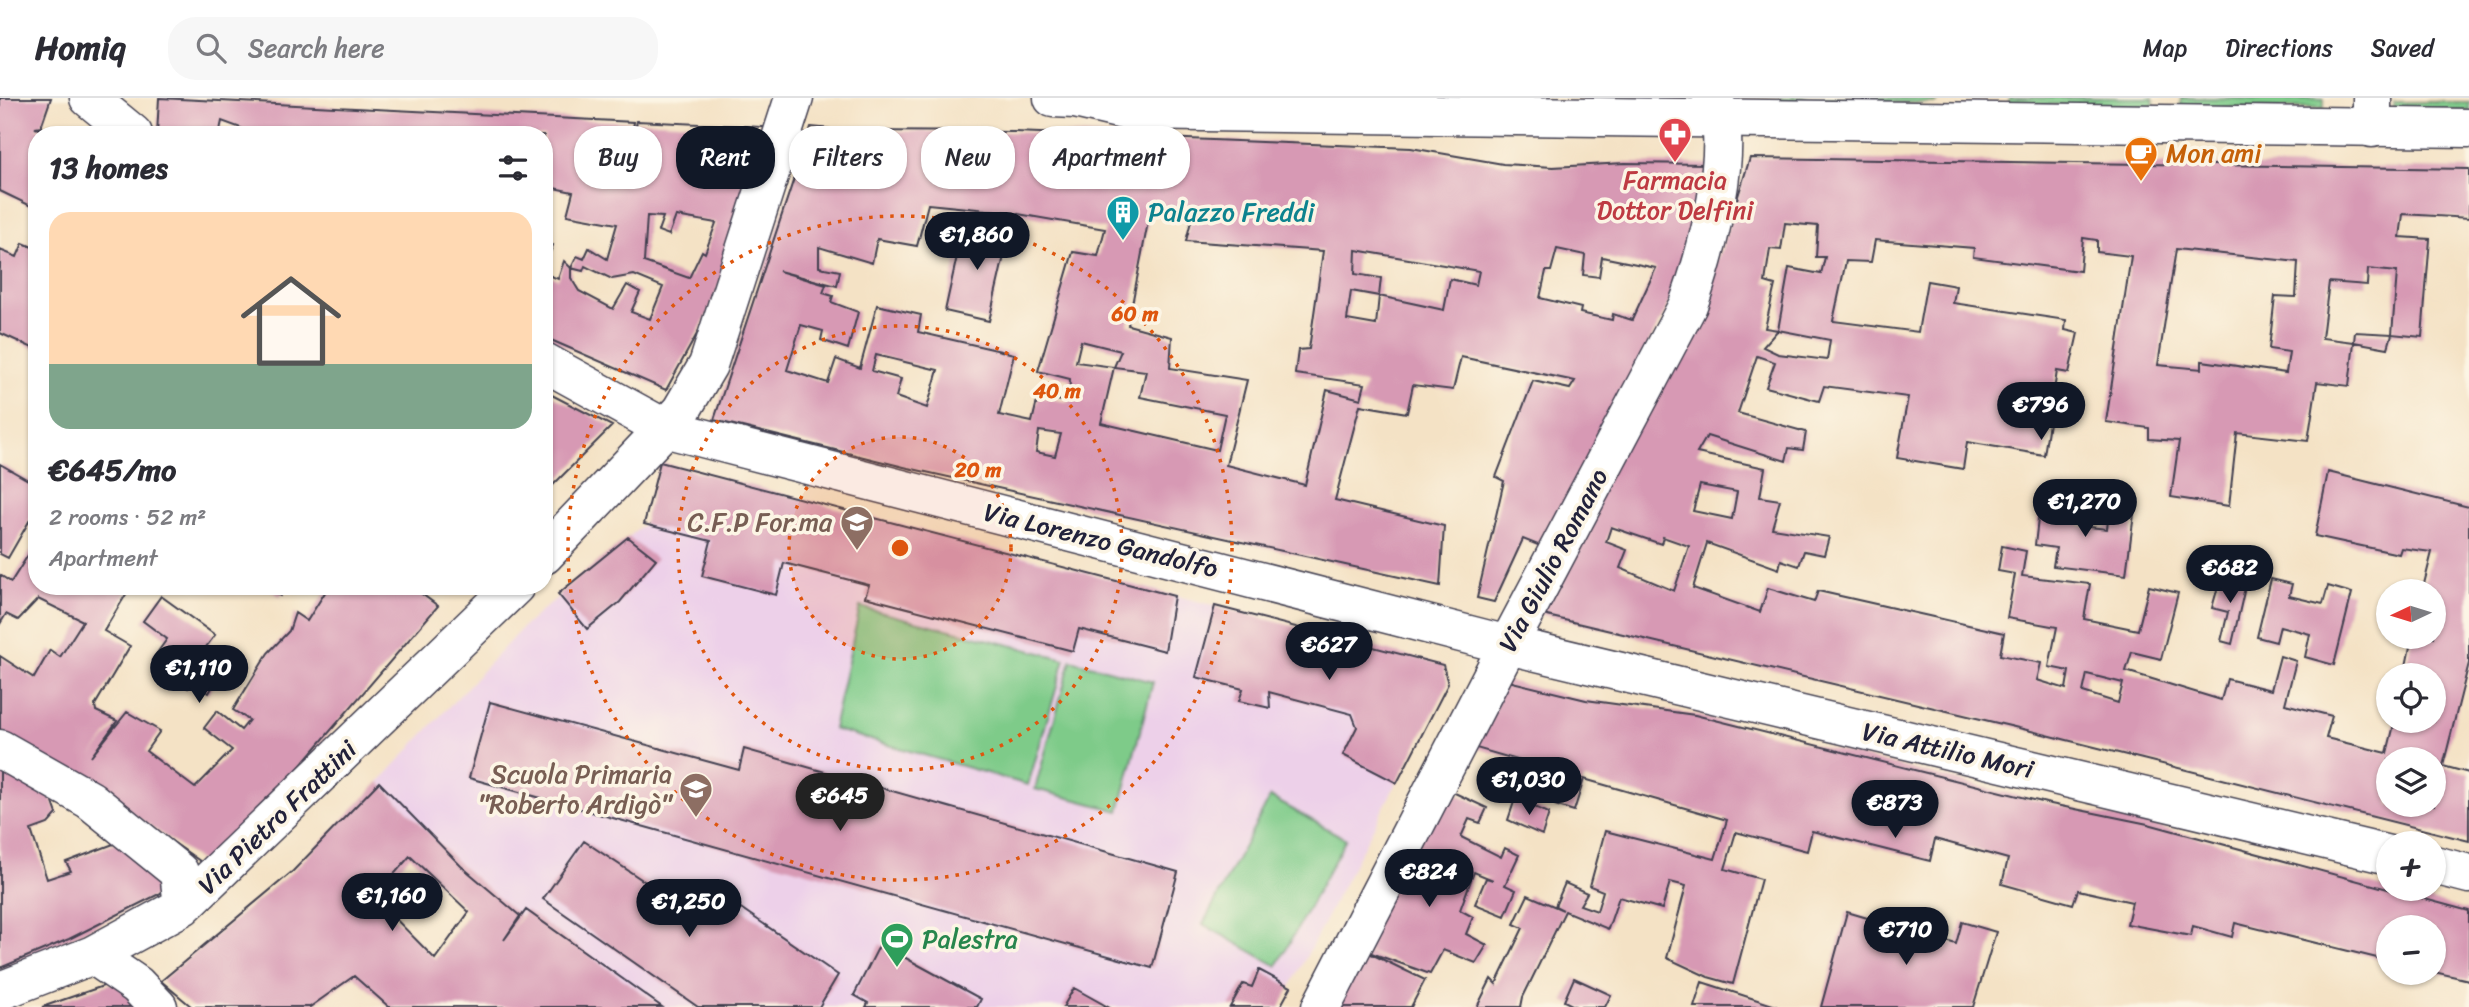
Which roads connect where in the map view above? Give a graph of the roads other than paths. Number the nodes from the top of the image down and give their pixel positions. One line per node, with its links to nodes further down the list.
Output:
1 (89, 98): 8 (street)
2 (130, 98): 9 (street)
3 (794, 98): 12 (street)
4 (1052, 98): 5 (street)
5 (1076, 98): 6 (street)
6 (1717, 109): 7 (street); 15 (street, Via Giulio Romano)
7 (2372, 113): 10 (street)
8 (123, 126)
9 (132, 126)
10 (2469, 128)
11 (553, 367): 12 (street, Via Lorenzo Gandolfo)
12 (664, 428): 13 (street); 15 (street, Via Lorenzo Gandolfo)
13 (553, 545)
14 (506, 595): 20 (street, Via Pietro Frattini)
15 (1508, 645): 17 (street, Via Attilio Mori); 24 (street, Via Giulio Romano)
16 (0, 749): 20 (street)
17 (2376, 852)
18 (2446, 868): 19 (street)
19 (2469, 874)
20 (183, 906): 21 (street, Via Pietro Frattini)
21 (93, 955): 22 (street, Via Pietro Frattini); 23 (street)
22 (0, 990)
23 (158, 1007)
24 (1321, 1007)

